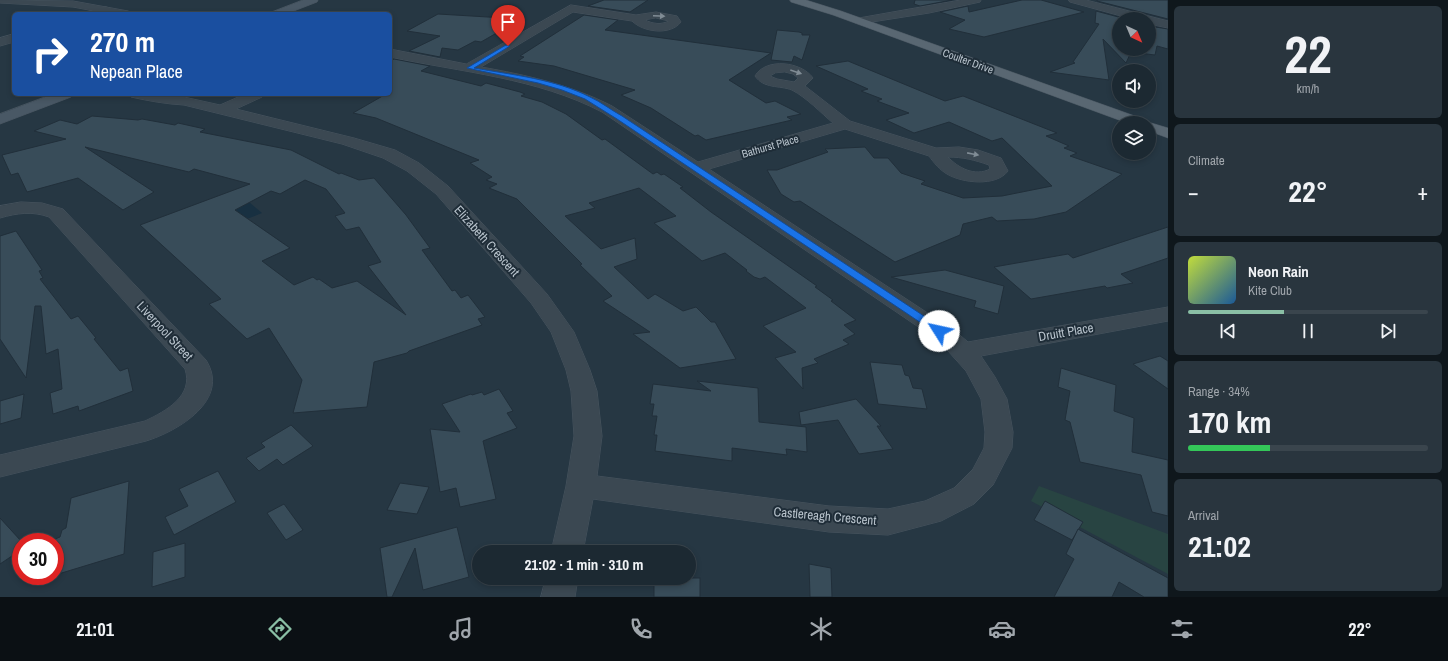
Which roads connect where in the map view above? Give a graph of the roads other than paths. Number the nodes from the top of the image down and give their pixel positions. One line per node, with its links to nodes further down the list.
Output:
1 (0, 0): 2 (street)
2 (38, 0): 9 (street)
3 (313, 0): 13 (main road)
4 (795, 0): 16 (main road, Coulter Drive)
5 (976, 0): 10 (street)
6 (1074, 0): 14 (street)
7 (560, 3): 8 (street)
8 (571, 8): 15 (street); 23 (street)
9 (106, 10): 11 (street); 12 (street)
10 (929, 10): 16 (street); 19 (street)
11 (98, 12)
12 (117, 12)
13 (281, 12)
14 (1119, 12)
15 (636, 18)
16 (859, 21): 19 (main road, Coulter Drive)
17 (1156, 22): 18 (street)
18 (1168, 25)
19 (875, 27): 30 (main road, Coulter Drive)
20 (12, 39): 21 (street)
21 (0, 42)
22 (392, 53): 23 (street, Castlereagh Crescent)
23 (469, 68): 36 (street, Castlereagh Crescent)
24 (797, 87): 32 (street)
25 (61, 96): 31 (main road)
26 (146, 96): 28 (street, Elizabeth Crescent)
27 (253, 96): 29 (street)
28 (178, 98): 29 (street, Elizabeth Crescent)
29 (222, 110): 41 (street, Elizabeth Crescent)
30 (1122, 116)
31 (0, 119)
32 (845, 124): 35 (street); 36 (street, Bathurst Place)
33 (1156, 129): 34 (main road)
34 (1168, 133)
35 (935, 153)
36 (695, 168): 39 (street, Castlereagh Crescent)
37 (0, 212): 40 (street, Liverpool Street)
38 (1168, 314): 39 (street, Druitt Place)
39 (963, 351): 41 (street, Castlereagh Crescent)
40 (0, 466)
41 (581, 486): 42 (street, Elizabeth Crescent)
42 (568, 545)
43 (561, 585): 44 (street)
44 (558, 597)

